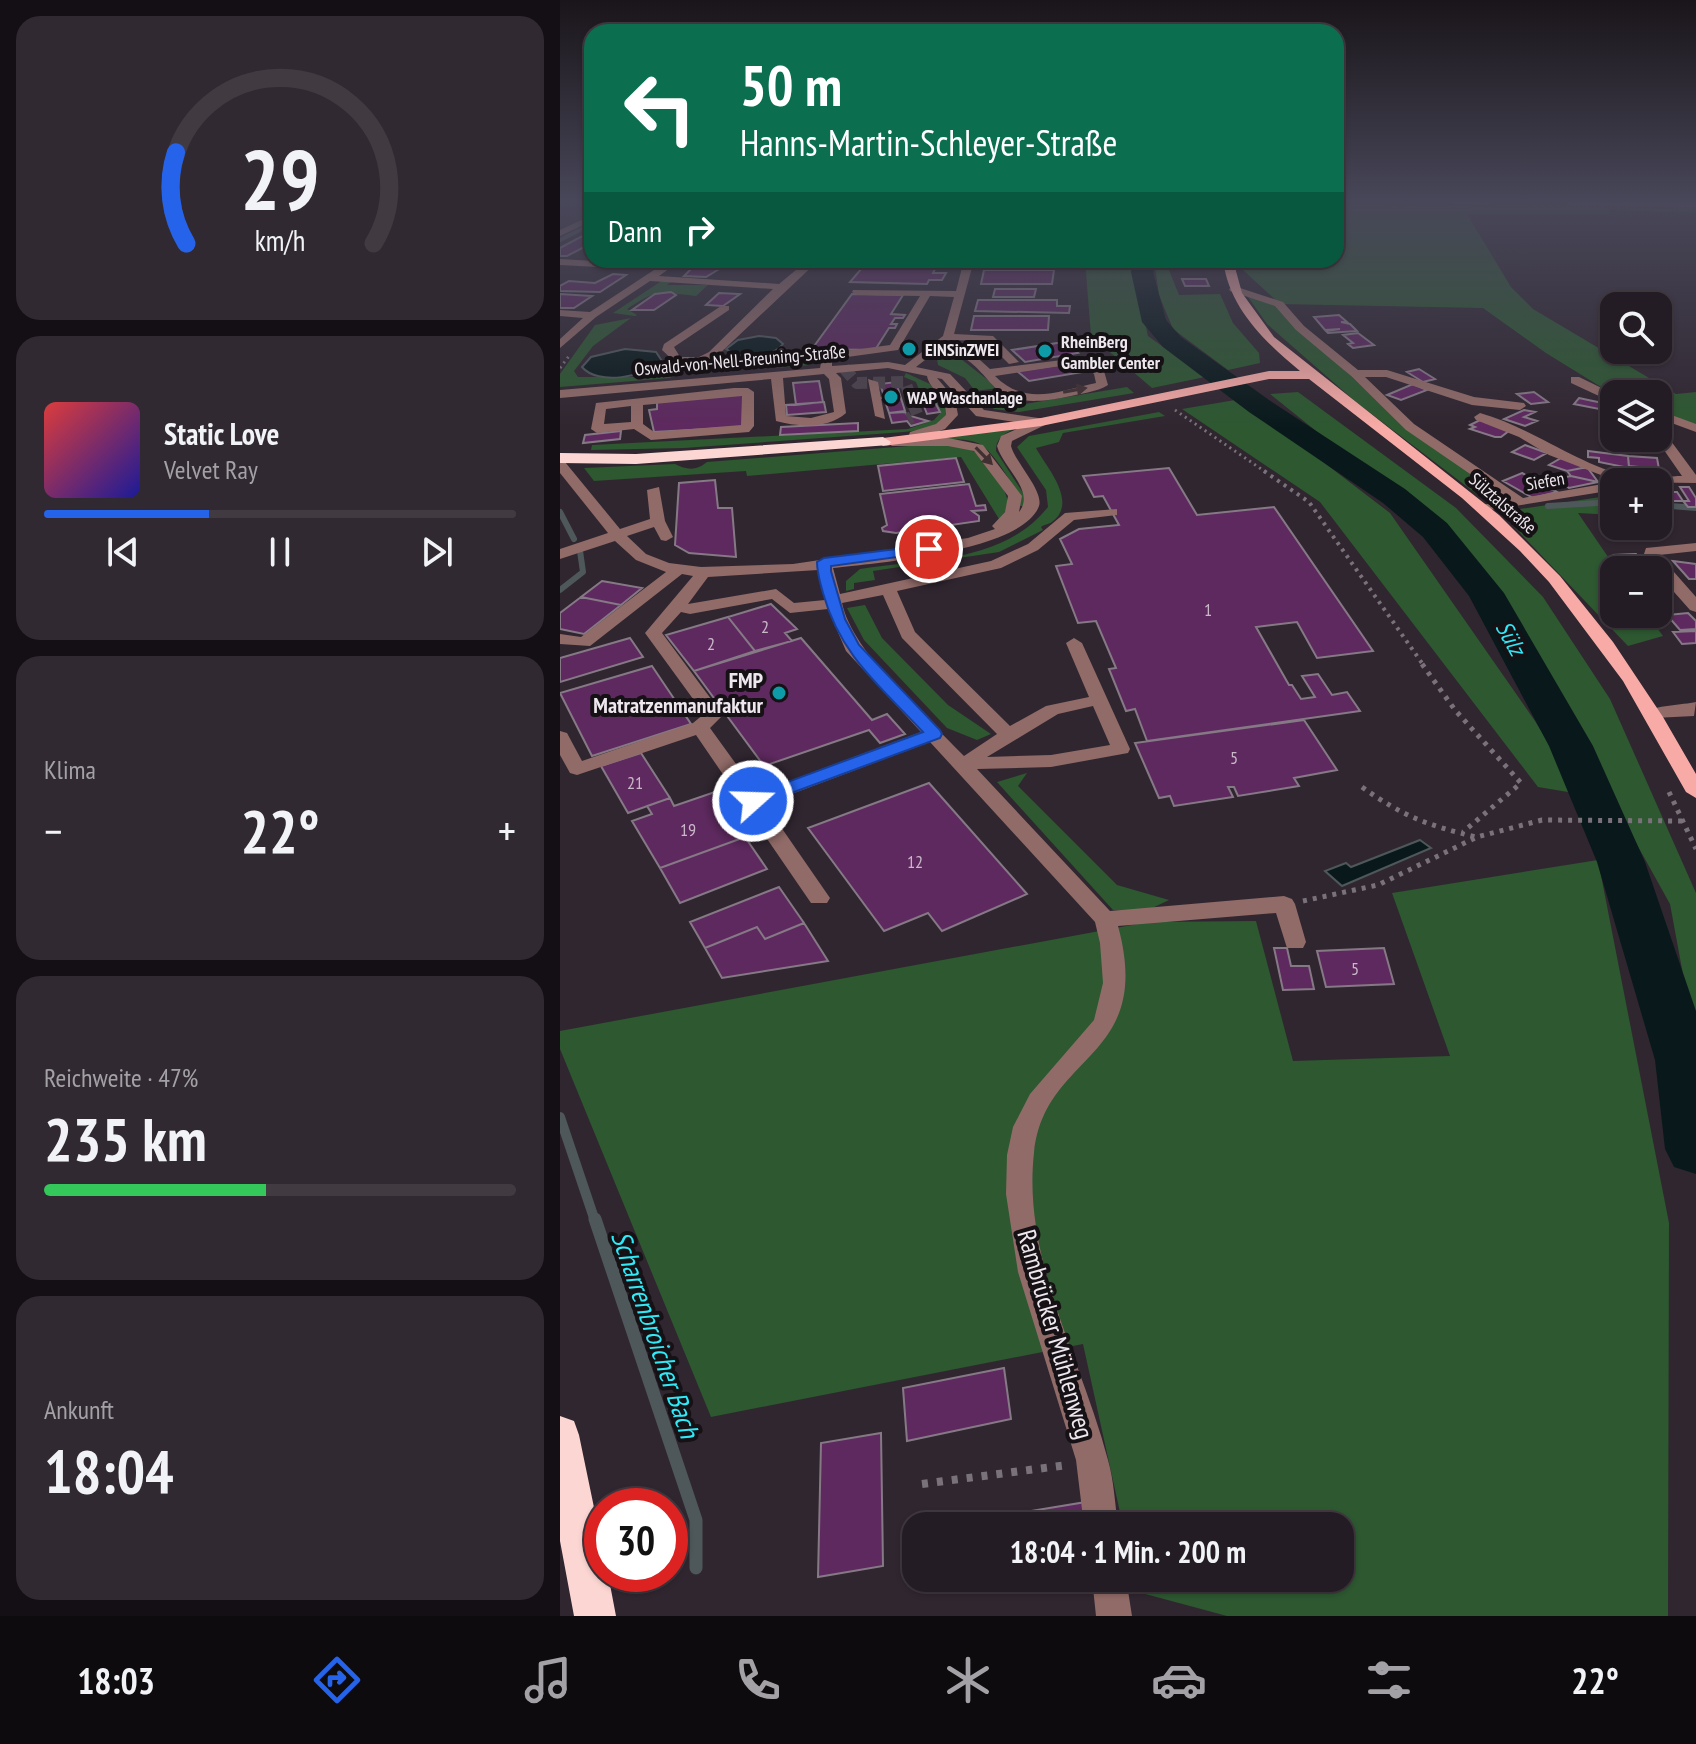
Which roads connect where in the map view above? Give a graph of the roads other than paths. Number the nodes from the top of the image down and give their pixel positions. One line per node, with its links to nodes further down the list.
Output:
1 (793, 277): 5 (street)
2 (964, 277): 9 (street)
3 (1232, 277): 6 (main road, Sülztalstraße)
4 (648, 278): 5 (street); 12 (street)
5 (781, 287): 10 (street)
6 (1234, 289): 15 (main road, Sülztalstraße); 22 (street, Sülztalstraße)
7 (857, 292): 8 (street)
8 (927, 293): 9 (street); 18 (street)
9 (960, 294): 13 (street)
10 (725, 308)
11 (560, 313): 12 (street)
12 (592, 315): 14 (street)
13 (944, 341): 16 (street); 17 (street); 19 (street)
14 (560, 345)
15 (1283, 352): 23 (main road, Sülztalstraße); 26 (main road)
16 (1013, 362)
17 (916, 369): 18 (street, Oswald-von-Nell-Breuning-Straße); 38 (street); 41 (street)
18 (826, 370): 21 (street, Oswald-von-Nell-Breuning-Straße); 21 (street)
19 (989, 373): 20 (street); 30 (street)
20 (1100, 373): 24 (street); 30 (street, one-way to 20)
21 (777, 374): 29 (street, Oswald-von-Nell-Breuning-Straße)
22 (1355, 374): 34 (street); 50 (street, Sülztalstraße)
23 (1313, 376): 26 (main road); 51 (main road, Sülztalstraße)
24 (1073, 378)
25 (1575, 380): 31 (street)
26 (1260, 381): 38 (main road)
27 (872, 382): 35 (street)
28 (1031, 384): 30 (street)
29 (649, 386): 32 (street, Oswald-von-Nell-Breuning-Straße); 33 (street)
30 (1004, 388)
31 (1600, 392)
32 (560, 394)
33 (642, 401): 39 (street); 39 (street); 39 (street)
34 (1520, 406)
35 (881, 416)
36 (1480, 417): 45 (street)
37 (1672, 419): 40 (street)
38 (1041, 422): 41 (main road); 56 (street)
39 (637, 425)
40 (1696, 428)
41 (883, 442): 43 (highway); 56 (street, one-way to 56)
42 (1672, 451): 46 (street)
43 (560, 458)
44 (560, 465): 54 (street)
45 (1600, 469)
46 (1694, 479): 47 (street)
47 (1672, 480)
48 (1600, 489): 50 (street, Siefen)
49 (654, 490): 53 (street)
50 (1522, 503): 51 (street, Siefen)
51 (1482, 509): 72 (main road, Sülztalstraße)
52 (1112, 512): 64 (street)
53 (658, 521): 54 (street); 55 (street)
54 (617, 534): 58 (street); 61 (street)
55 (666, 537)
56 (972, 542): 60 (street)
57 (1696, 547): 67 (street)
58 (560, 554)
59 (714, 558): 62 (street)
60 (824, 562): 62 (street); 65 (street)
61 (678, 570): 63 (street); 68 (street)
62 (737, 572): 63 (street)
63 (702, 573): 66 (street)
64 (888, 588): 65 (street); 75 (street)
65 (834, 602): 66 (street); 74 (street)
66 (676, 606): 73 (street)
67 (1696, 607)
68 (560, 639)
69 (1074, 643): 70 (street)
70 (1098, 700): 75 (street); 77 (street)
71 (1696, 707): 72 (street)
72 (1654, 713): 78 (main road, Sülztalstraße)
73 (700, 727): 76 (street); 79 (street)
74 (934, 734): 77 (street); 79 (street)
75 (1008, 735): 77 (street)
76 (560, 737)
77 (964, 764): 81 (street)
78 (1696, 792)
79 (753, 801): 80 (street)
80 (819, 898)
81 (1105, 919): 82 (street); 84 (street, Rambrücker Mühlenweg)
82 (1295, 942)
83 (560, 1435): 86 (highway)
84 (1099, 1512)
85 (1111, 1592): 87 (street)
86 (595, 1616)
87 (1114, 1616)

